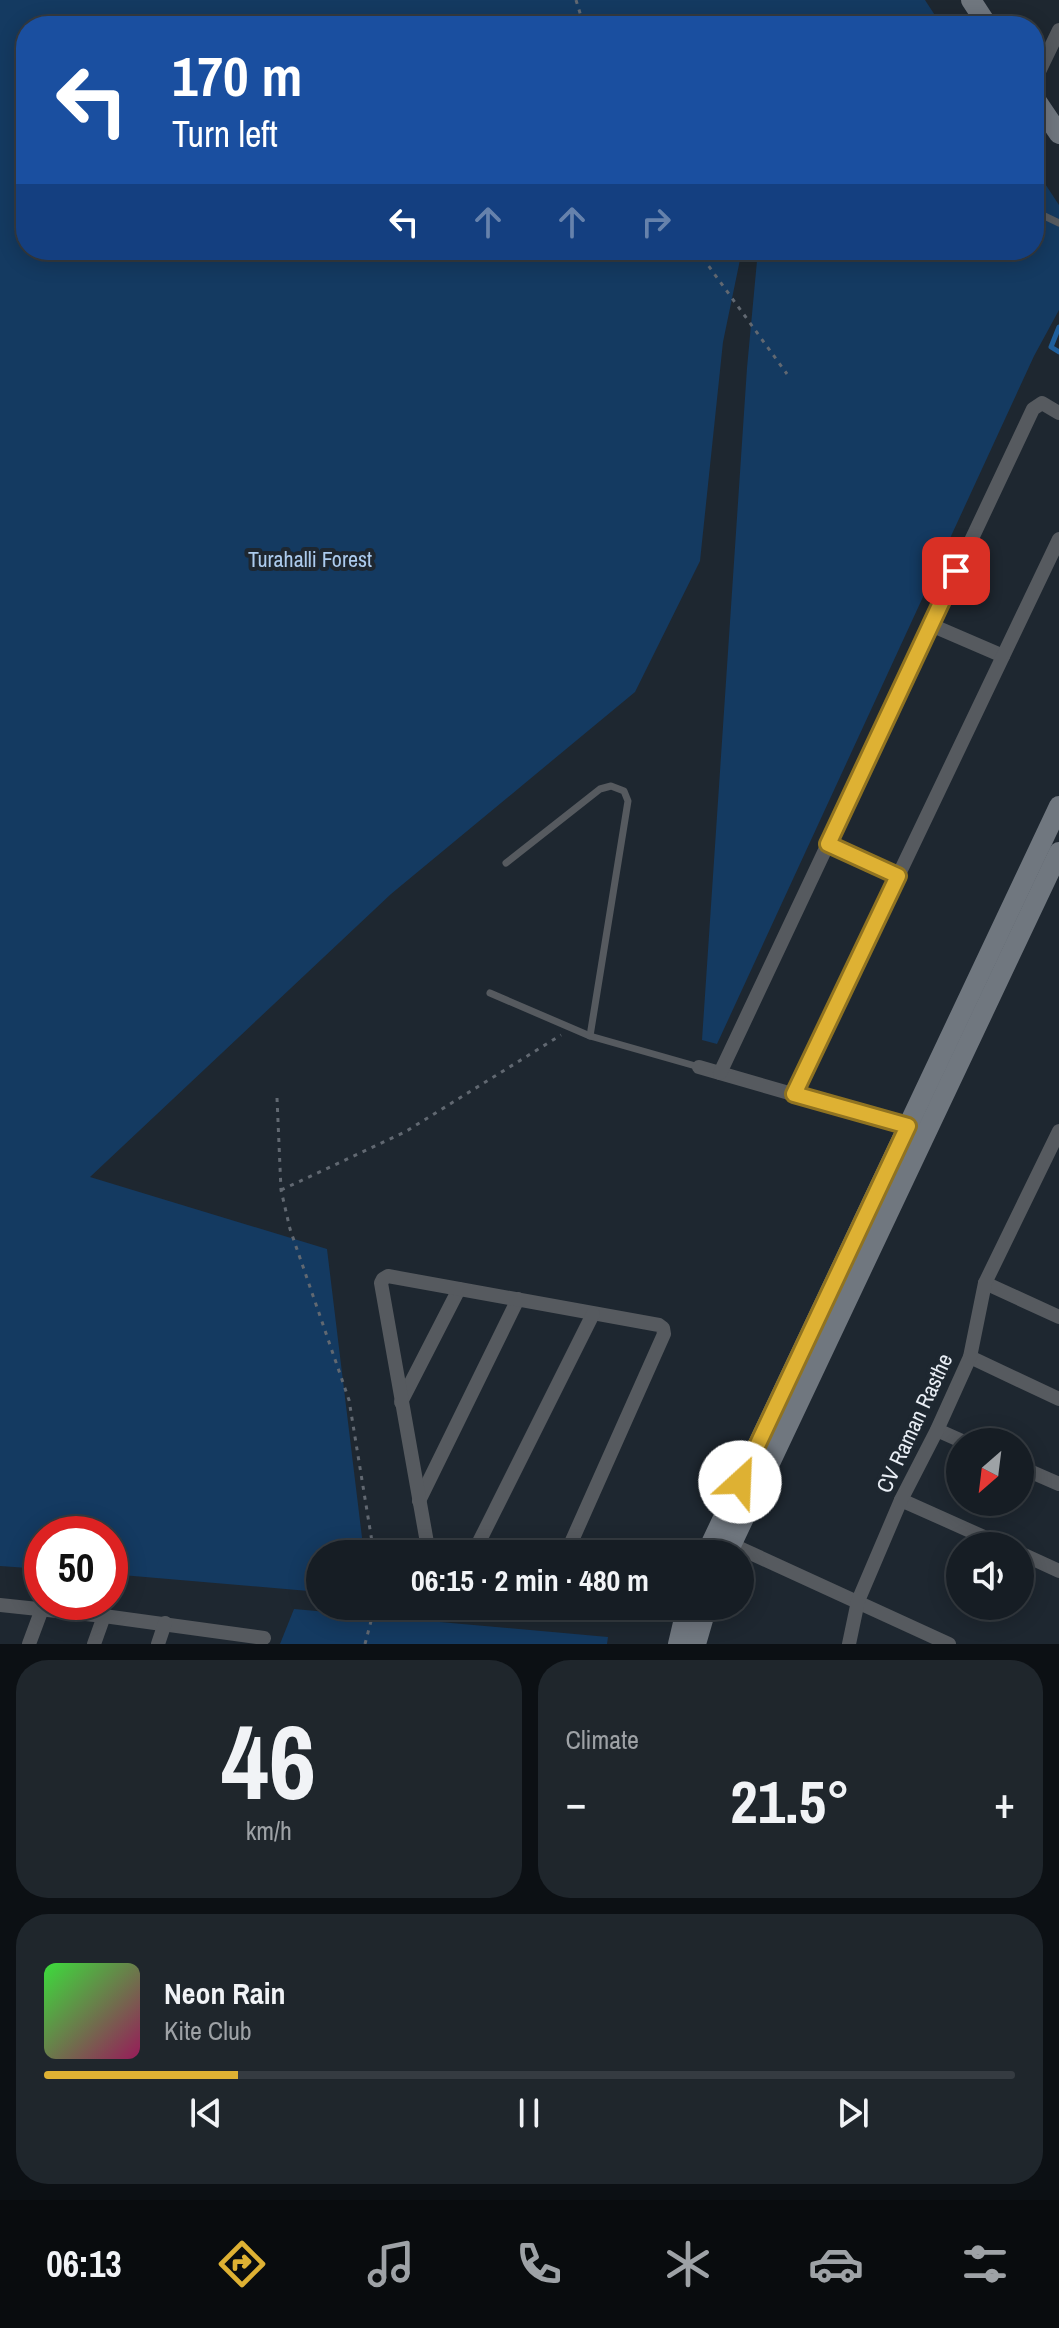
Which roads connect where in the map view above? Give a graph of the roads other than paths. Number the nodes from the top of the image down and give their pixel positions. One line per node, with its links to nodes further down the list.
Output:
1 (1059, 30): 2 (street)
2 (1044, 61)
3 (1044, 112): 4 (main road)
4 (1059, 134)
5 (1059, 413): 7 (street)
6 (1059, 539): 8 (street)
7 (931, 625): 8 (street); 10 (street)
8 (1003, 656): 13 (street)
9 (1059, 806): 19 (main road)
10 (828, 844): 13 (street); 17 (street)
11 (1059, 852): 19 (main road)
12 (506, 863): 15 (lane)
13 (898, 876): 18 (street)
14 (490, 993): 15 (lane)
15 (590, 1036): 16 (lane)
16 (699, 1067): 17 (street)
17 (720, 1073): 18 (street)
18 (794, 1094): 19 (street)
19 (917, 1130): 39 (main road)
20 (1059, 1131): 21 (street, CV Raman Rasthe)
21 (985, 1283): 25 (street); 26 (street, CV Raman Rasthe)
22 (459, 1289): 23 (street); 28 (street); 28 (street)
23 (518, 1299): 24 (street); 34 (street)
24 (593, 1314): 37 (street); 38 (street)
25 (1059, 1317)
26 (970, 1357): 27 (street); 29 (street, CV Raman Rasthe)
27 (1059, 1399)
28 (401, 1402): 34 (street)
29 (937, 1430): 30 (street); 33 (street, CV Raman Rasthe)
30 (946, 1434)
31 (1034, 1473): 32 (street)
32 (1059, 1484)
33 (901, 1500): 35 (street); 43 (street, CV Raman Rasthe)
34 (419, 1501): 36 (street)
35 (973, 1532)
36 (426, 1540)
37 (480, 1540)
38 (572, 1540)
39 (723, 1540)
40 (1034, 1559): 42 (street)
41 (754, 1560): 43 (street)
42 (1059, 1571)
43 (858, 1601): 59 (street, CV Raman Rasthe); 60 (street)
44 (0, 1605): 45 (street)
45 (24, 1607)
46 (128, 1619): 51 (street)
47 (38, 1620): 54 (street)
48 (103, 1620): 55 (street)
49 (684, 1620): 57 (main road)
50 (703, 1620): 58 (main road)
51 (165, 1623): 52 (street); 56 (street)
52 (225, 1638): 53 (street)
53 (264, 1638)
54 (29, 1644)
55 (94, 1644)
56 (158, 1644)
57 (678, 1644)
58 (696, 1644)
59 (849, 1644)
60 (949, 1644)

